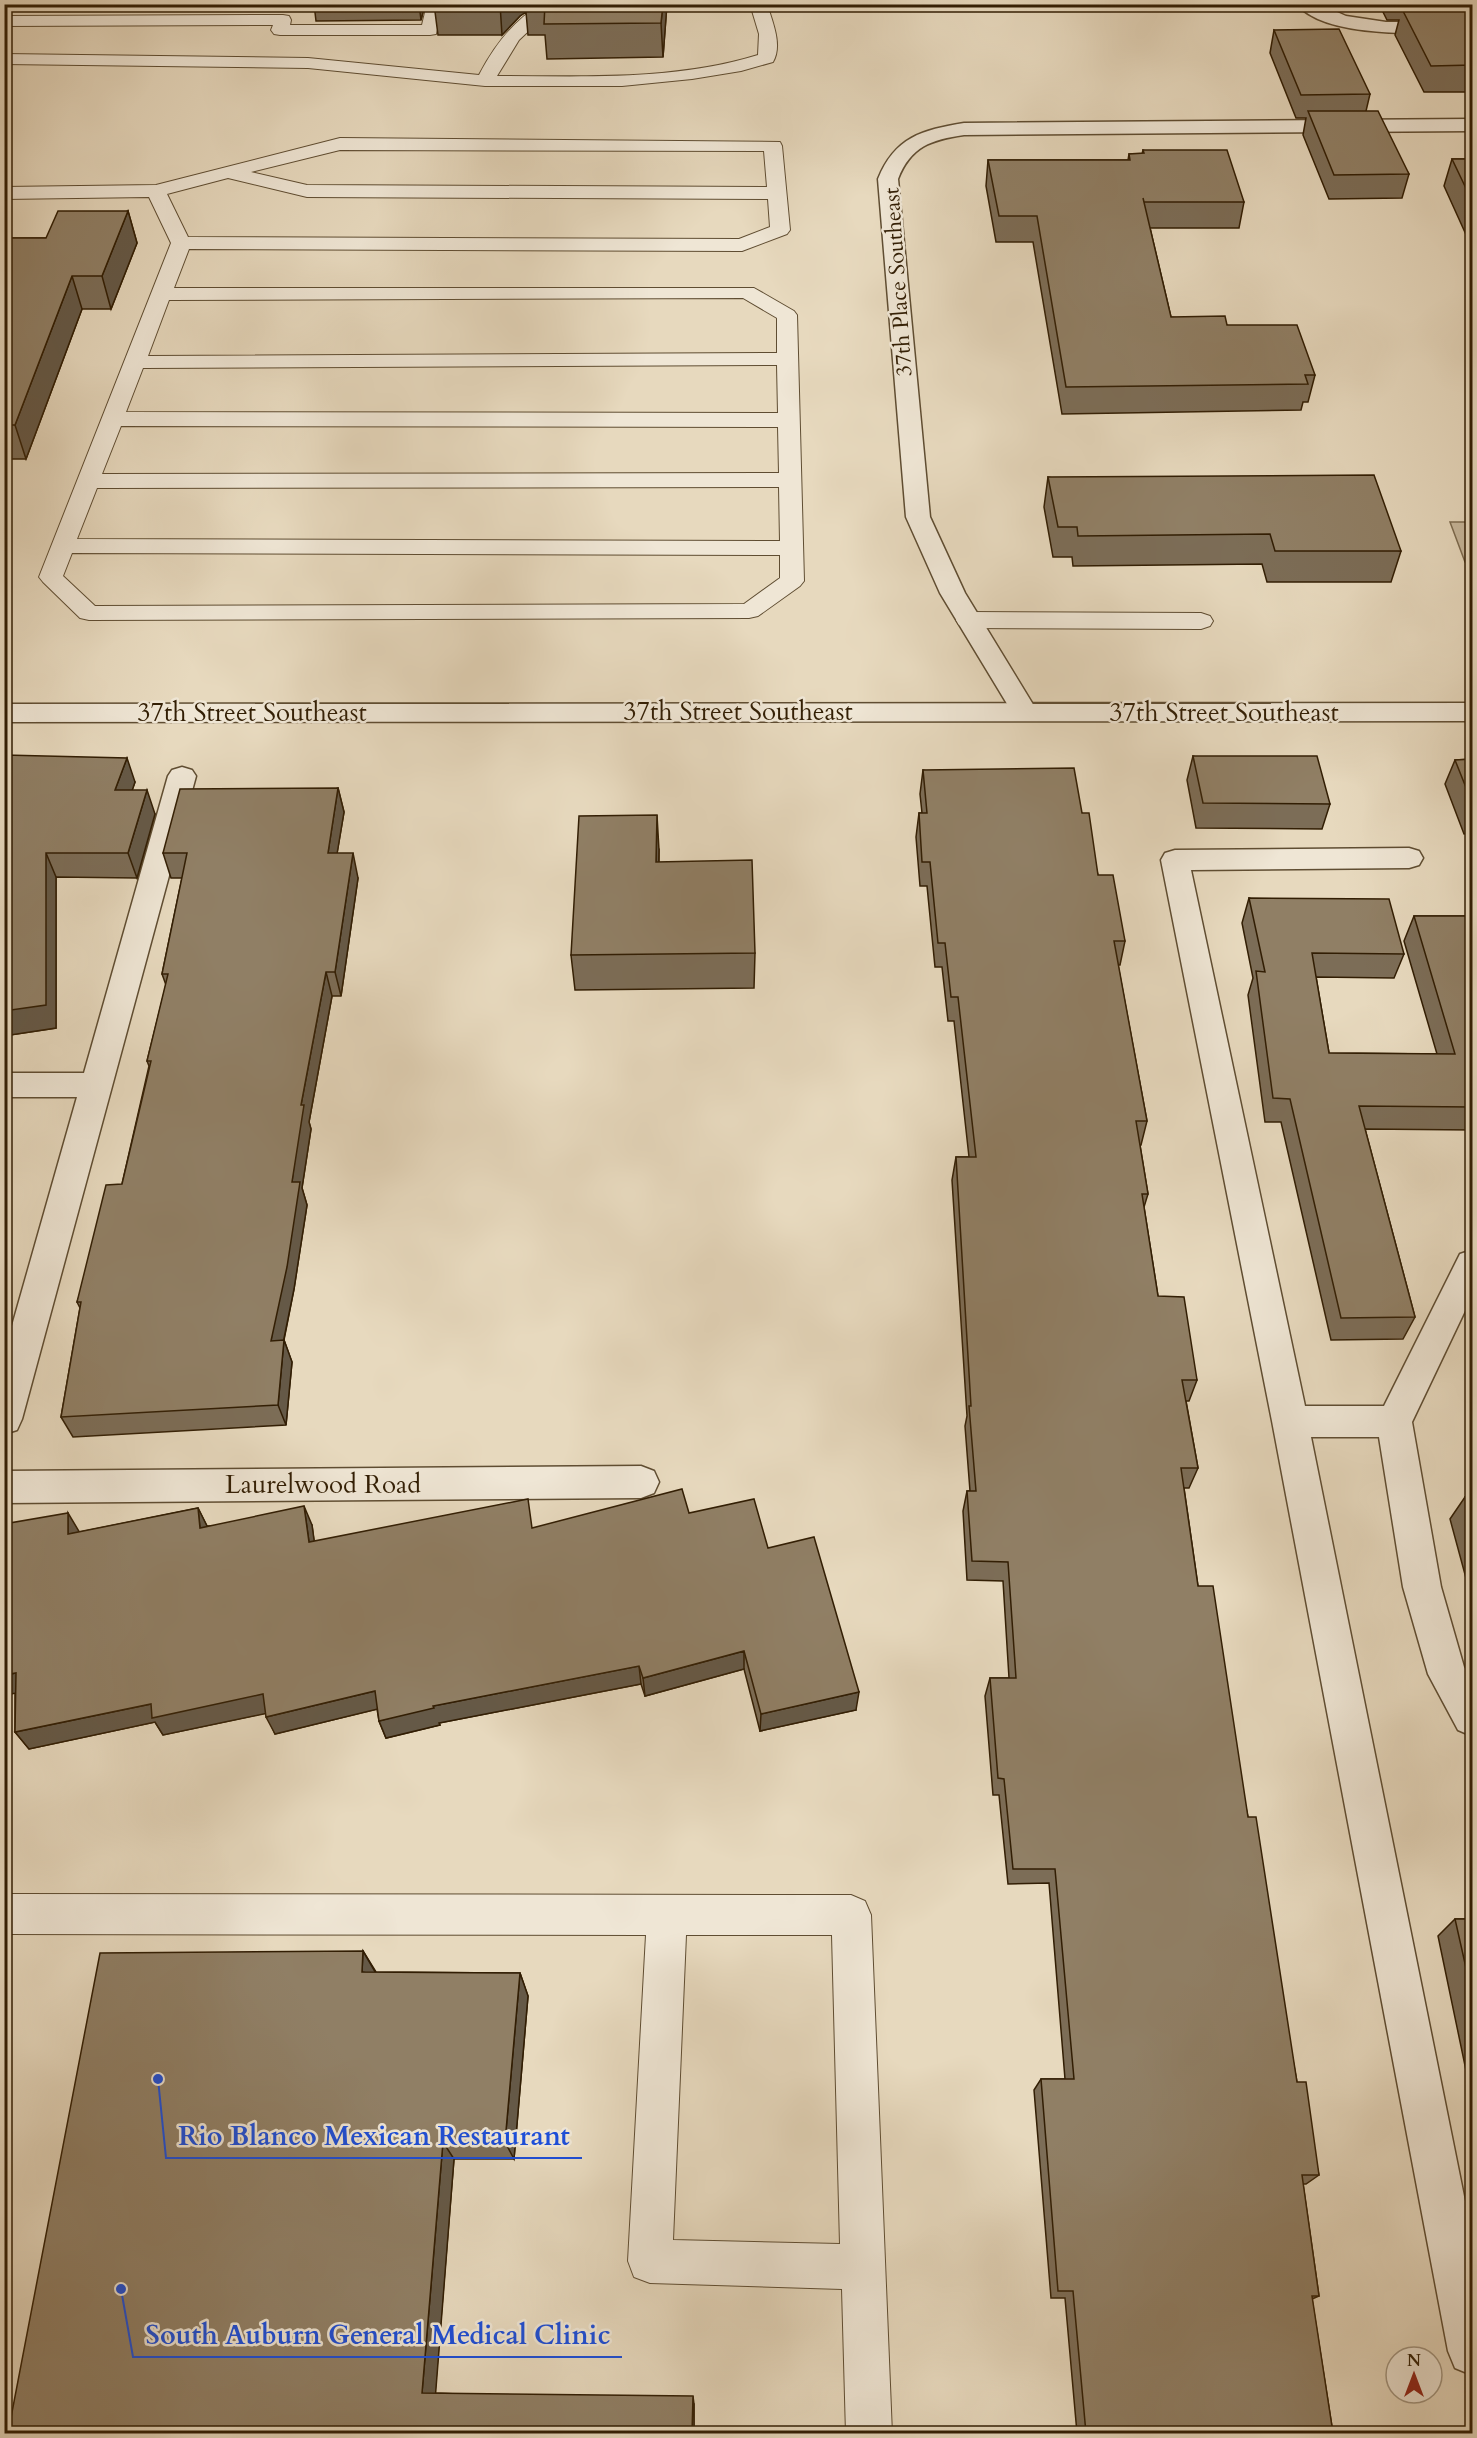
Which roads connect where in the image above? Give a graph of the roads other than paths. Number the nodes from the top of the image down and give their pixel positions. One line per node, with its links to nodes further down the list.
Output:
1 (26, 4): 6 (lane)
2 (435, 4): 6 (lane)
3 (554, 4): 9 (lane)
4 (758, 4): 9 (lane)
5 (1305, 4): 7 (street)
6 (11, 21)
7 (1473, 27)
8 (4, 59): 9 (lane)
9 (485, 81)
10 (1473, 125): 25 (street, 37th Place Southeast)
11 (226, 172): 12 (lane); 14 (lane); 14 (lane)
12 (156, 190): 13 (lane); 15 (lane)
13 (4, 193)
14 (777, 193): 15 (lane)
15 (181, 243): 16 (lane)
16 (161, 294): 17 (lane); 18 (lane)
17 (788, 359): 18 (lane); 20 (lane)
18 (135, 362): 19 (lane)
19 (113, 419): 20 (lane); 22 (lane)
20 (789, 420): 21 (lane)
21 (790, 480): 22 (lane); 24 (lane)
22 (89, 481): 23 (lane)
23 (63, 546): 24 (lane); 24 (lane)
24 (791, 548)
25 (968, 620): 26 (lane); 27 (street, 37th Place Southeast)
26 (1201, 621)
27 (1024, 711): 28 (street, 37th Street Southeast); 29 (street, 37th Street Southeast)
28 (1473, 712)
29 (4, 713)
30 (182, 776): 33 (street)
31 (1409, 858): 36 (street)
32 (4, 1085): 33 (street)
33 (97, 1085): 35 (street)
34 (1473, 1264): 37 (street)
35 (4, 1419)
36 (1290, 1420): 37 (street); 44 (street)
37 (1394, 1422): 40 (street)
38 (641, 1482): 39 (street, Laurelwood Road)
39 (4, 1487)
40 (1473, 1717)
41 (5, 1915): 42 (lane)
42 (667, 1915): 43 (lane); 43 (lane)
43 (863, 2268): 45 (lane)
44 (1473, 2351)
45 (869, 2433)

